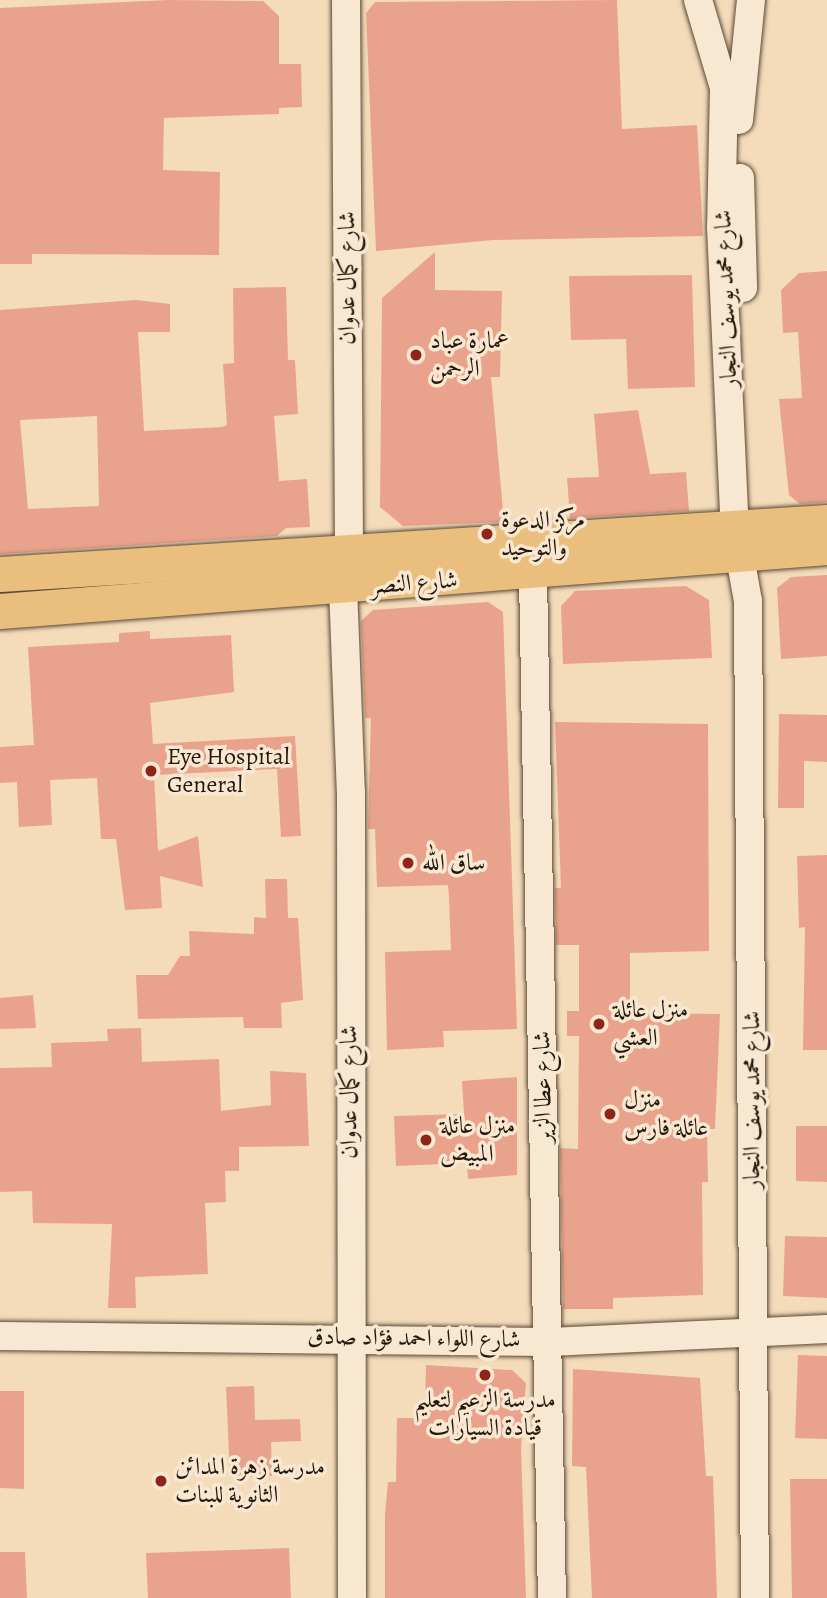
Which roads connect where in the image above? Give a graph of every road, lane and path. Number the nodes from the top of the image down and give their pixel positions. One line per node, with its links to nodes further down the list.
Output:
1 (346, 0): 7 (street, شارع كمال عدوان)
2 (698, 0): 5 (street, شارع محمد يوسف النجار)
3 (751, 0): 5 (street, شارع محمد يوسف النجار)
4 (827, 522): 5 (main road, شارع النصر)
5 (746, 541): 6 (main road, شارع النصر); 7 (main road, شارع النصر); 9 (main road, شارع النصر); 12 (street, شارع محمد يوسف النجار)
6 (827, 547)
7 (346, 572): 8 (main road, شارع النصر); 9 (main road, شارع النصر); 10 (main road, شارع النصر); 13 (street, شارع كمال عدوان)
8 (0, 574)
9 (533, 575): 15 (street, شارع عطا الزير)
10 (0, 611)
11 (827, 1329): 12 (street, شارع اللواء احمد فؤاد صادق)
12 (754, 1331): 15 (street, شارع اللواء احمد فؤاد صادق); 18 (street, شارع محمد يوسف النجار)
13 (348, 1335): 14 (street, شارع اللواء احمد فؤاد صادق); 15 (street, شارع اللواء احمد فؤاد صادق); 16 (street, شارع كمال عدوان)
14 (0, 1336)
15 (550, 1342): 17 (street, شارع عطا الزير)
16 (352, 1598)
17 (552, 1598)
18 (755, 1598)

